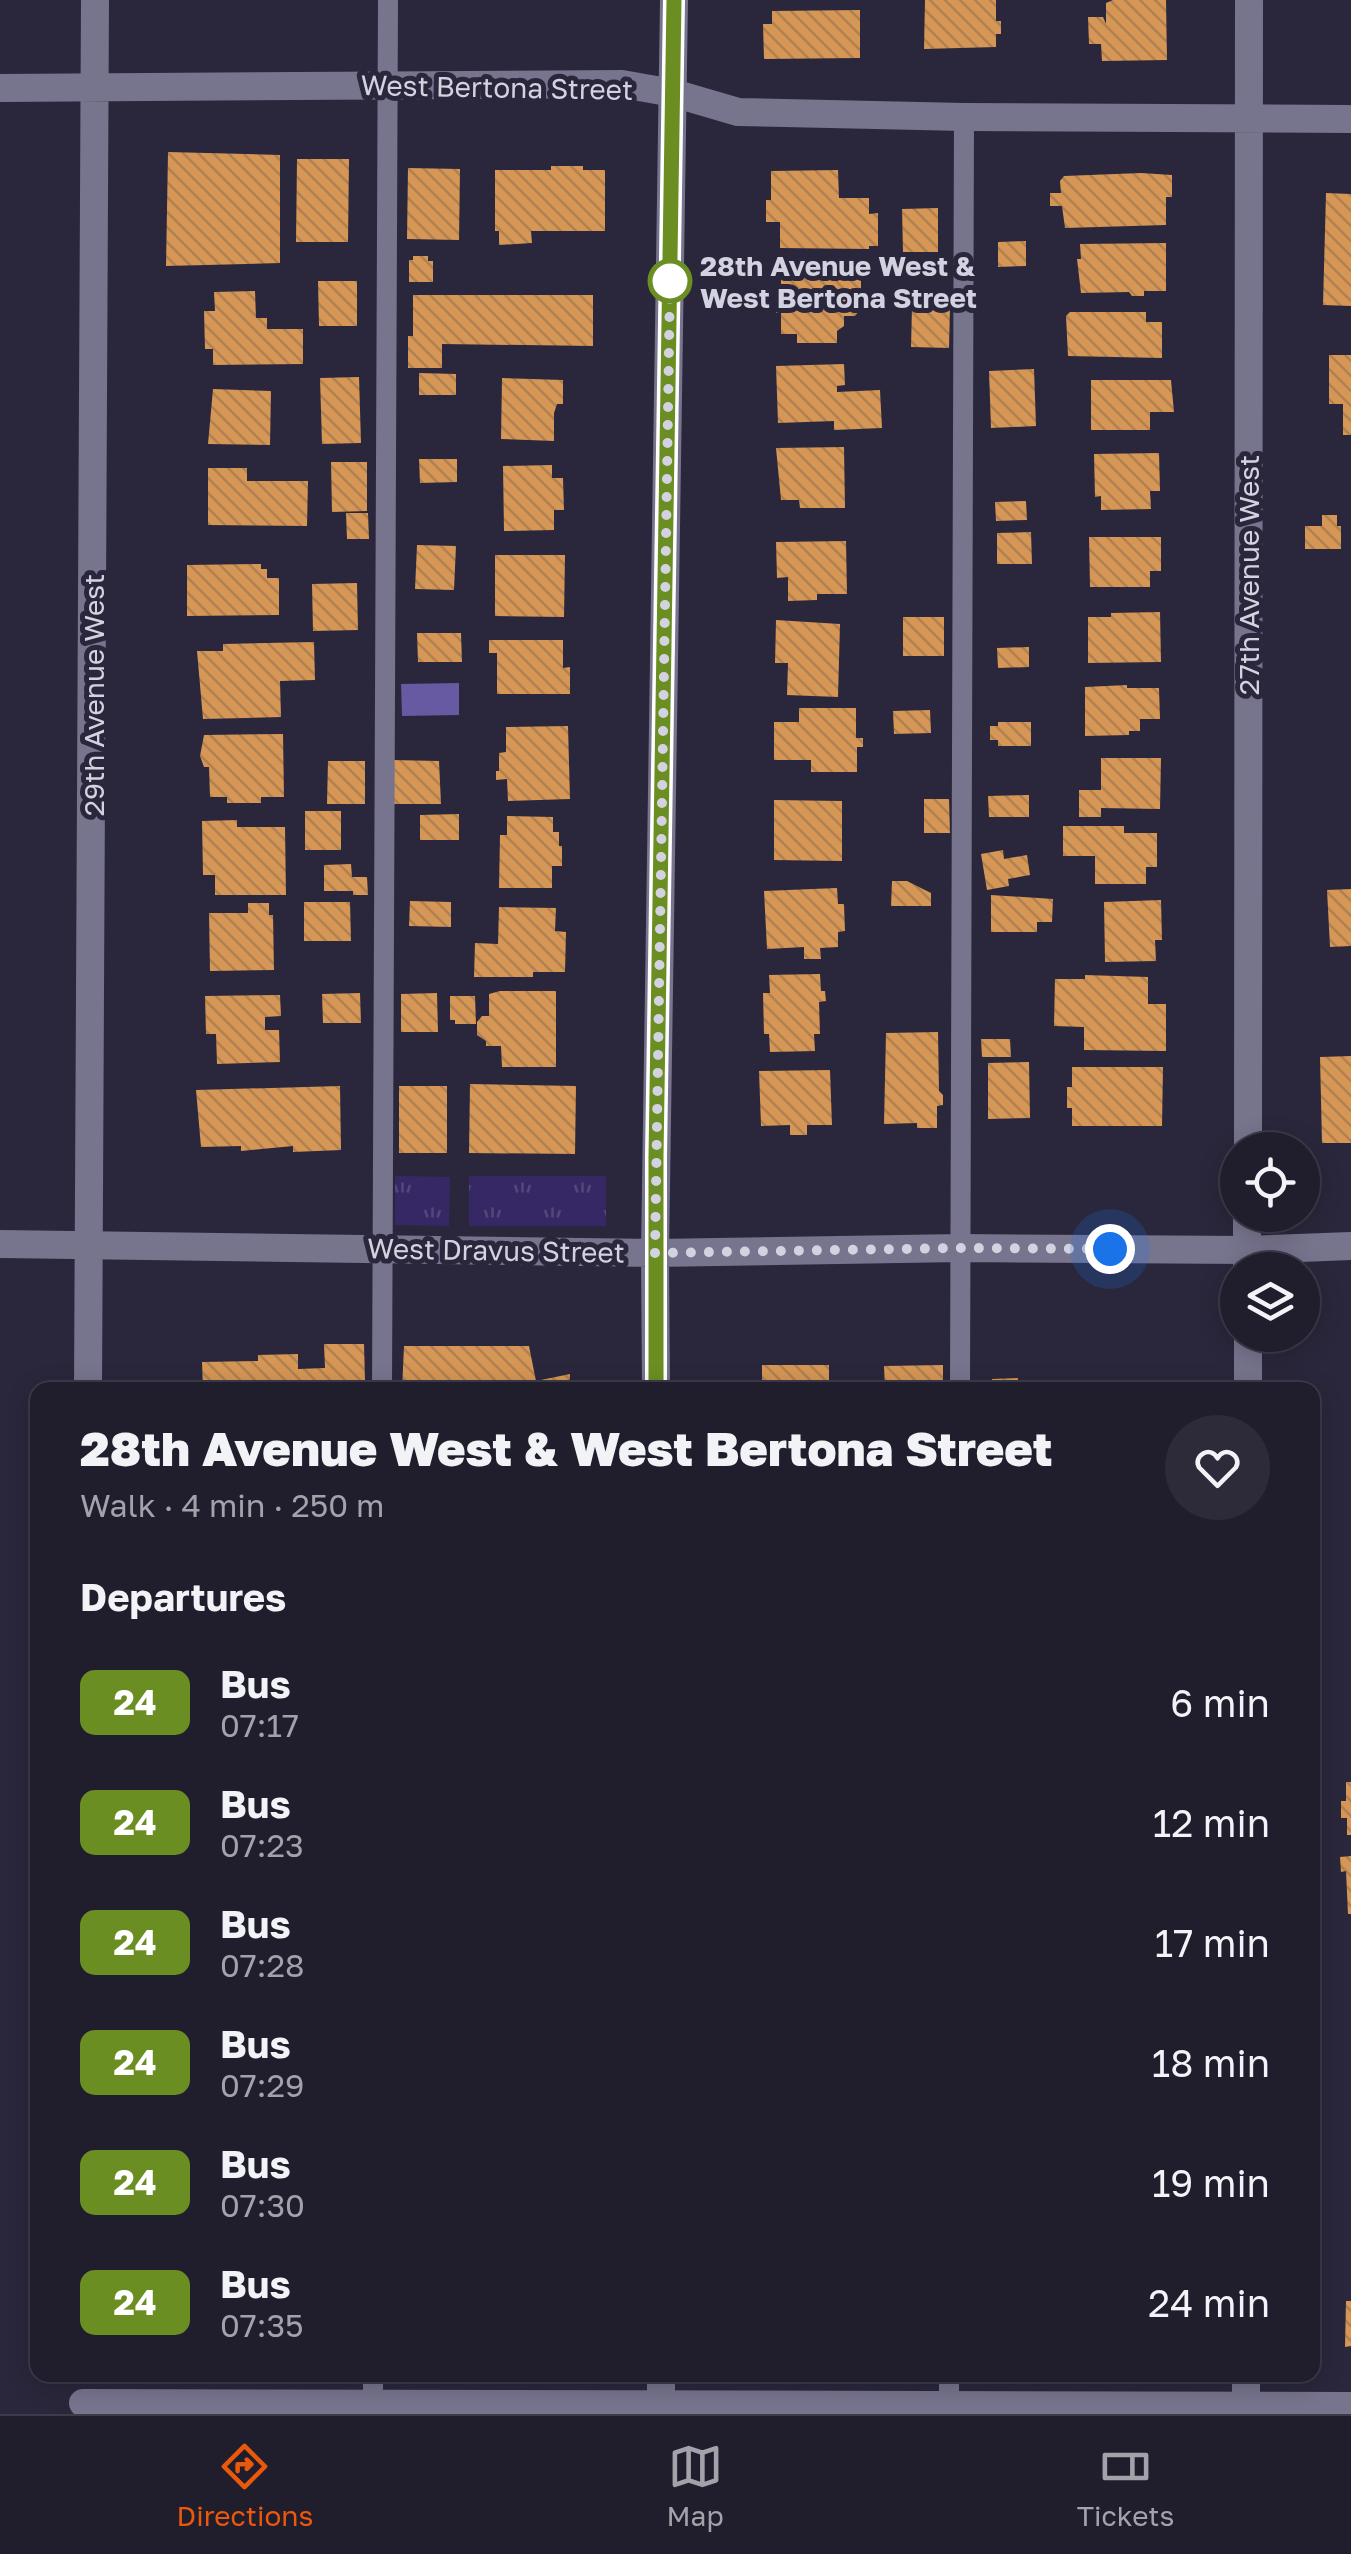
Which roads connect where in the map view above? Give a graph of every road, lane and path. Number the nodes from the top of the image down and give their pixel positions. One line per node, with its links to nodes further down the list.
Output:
1 (95, 0): 7 (street, 29th Avenue West)
2 (388, 0): 5 (lane)
3 (674, 0): 8 (street)
4 (1249, 0): 10 (street, 27th Avenue West)
5 (388, 85): 7 (street, West Bertona Street); 8 (street, West Bertona Street); 17 (lane)
6 (0, 88): 7 (street, West Bertona Street)
7 (94, 88): 14 (street, 29th Avenue West)
8 (673, 94): 9 (street, West Bertona Street); 19 (street)
9 (964, 117): 10 (street, West Bertona Street); 16 (lane)
10 (1248, 118): 11 (street, West Bertona Street); 12 (street, 27th Avenue West)
11 (1351, 119)
12 (1248, 1132)
13 (0, 1244): 14 (street, West Dravus Street)
14 (89, 1244): 17 (street, West Dravus Street); 22 (street, 29th Avenue West)
15 (1351, 1246): 18 (street, West Dravus Street)
16 (961, 1248): 19 (street, West Dravus Street); 20 (street, West Dravus Street); 25 (lane)
17 (382, 1249): 19 (street, West Dravus Street); 23 (lane)
18 (1306, 1252)
19 (655, 1253): 24 (street)
20 (1220, 1259)
21 (1248, 1352): 26 (street)
22 (88, 1382)
23 (382, 1382)
24 (656, 1382)
25 (960, 1382)
26 (1248, 1382)
27 (949, 2382): 33 (lane)
28 (1246, 2382): 34 (street)
29 (83, 2397): 30 (street)
30 (373, 2397): 31 (street)
31 (661, 2397): 33 (street)
32 (1351, 2406): 34 (street)
33 (949, 2409): 34 (street)
34 (1246, 2410)

